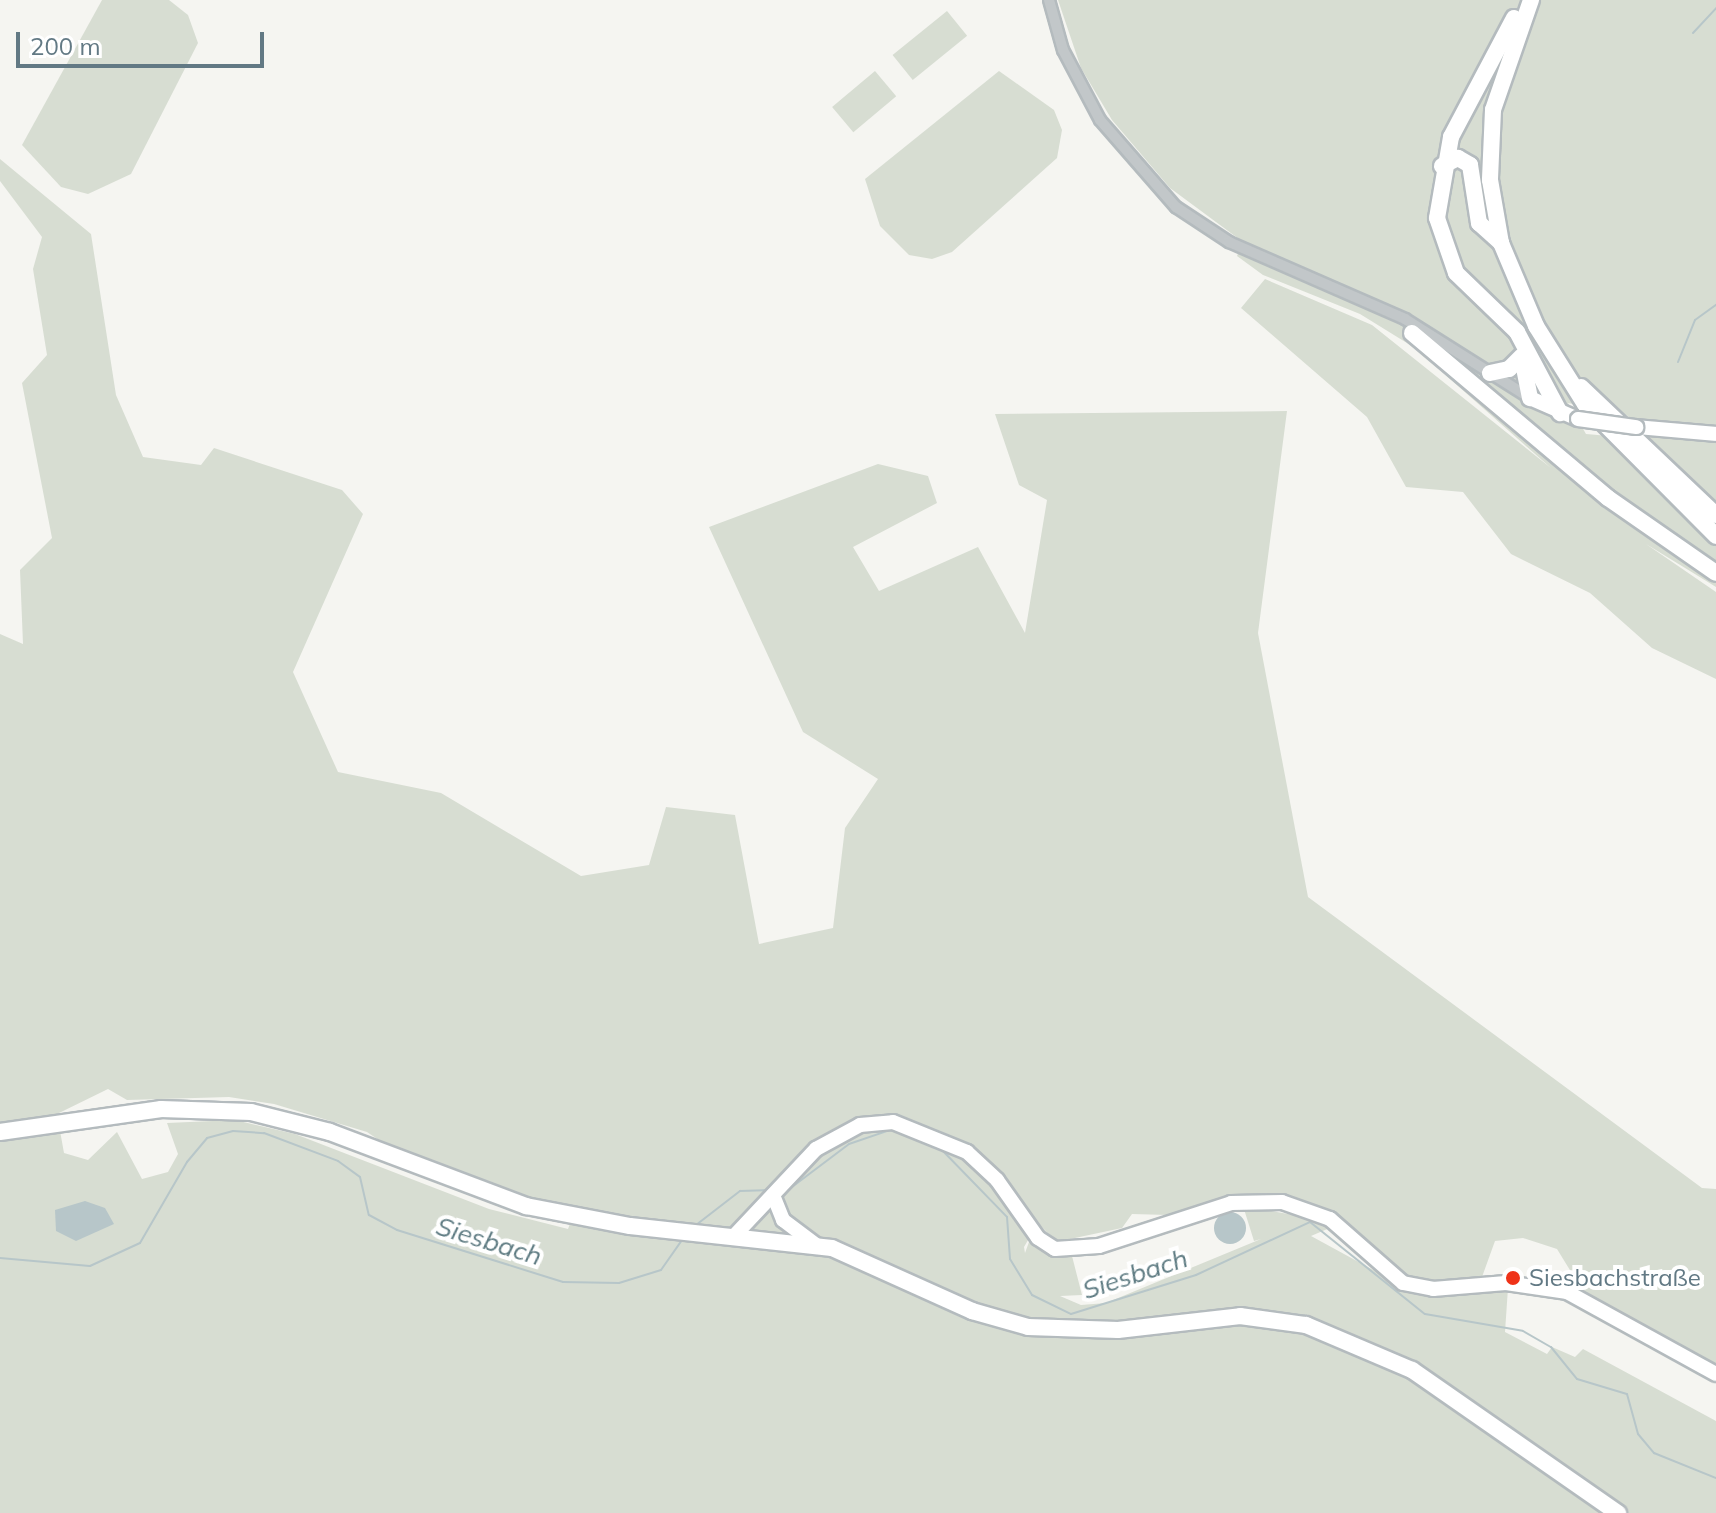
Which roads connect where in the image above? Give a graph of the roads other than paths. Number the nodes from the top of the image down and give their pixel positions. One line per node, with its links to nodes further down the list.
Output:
1 (1049, 0): 5 (street)
2 (1529, 0): 3 (main road); 4 (main road)
3 (1442, 166): 4 (main road); 7 (main road)
4 (1501, 243): 9 (main road)
5 (1379, 307): 6 (street); 8 (street)
6 (1412, 333): 15 (main road)
7 (1523, 350): 8 (main road); 10 (main road); 11 (main road)
8 (1490, 373): 10 (street)
9 (1569, 381): 13 (main road); 14 (main road)
10 (1530, 398): 11 (street)
11 (1560, 413): 12 (street, bridge)
12 (1716, 434)
13 (1716, 515)
14 (1716, 536)
15 (1716, 573)
16 (0, 1132): 18 (main road)
17 (773, 1205): 18 (street); 19 (street); 20 (street); 21 (street)
18 (734, 1236): 19 (main road)
19 (768, 1239): 20 (main road)
20 (815, 1244): 22 (main road)
21 (1716, 1374)
22 (1618, 1513)

